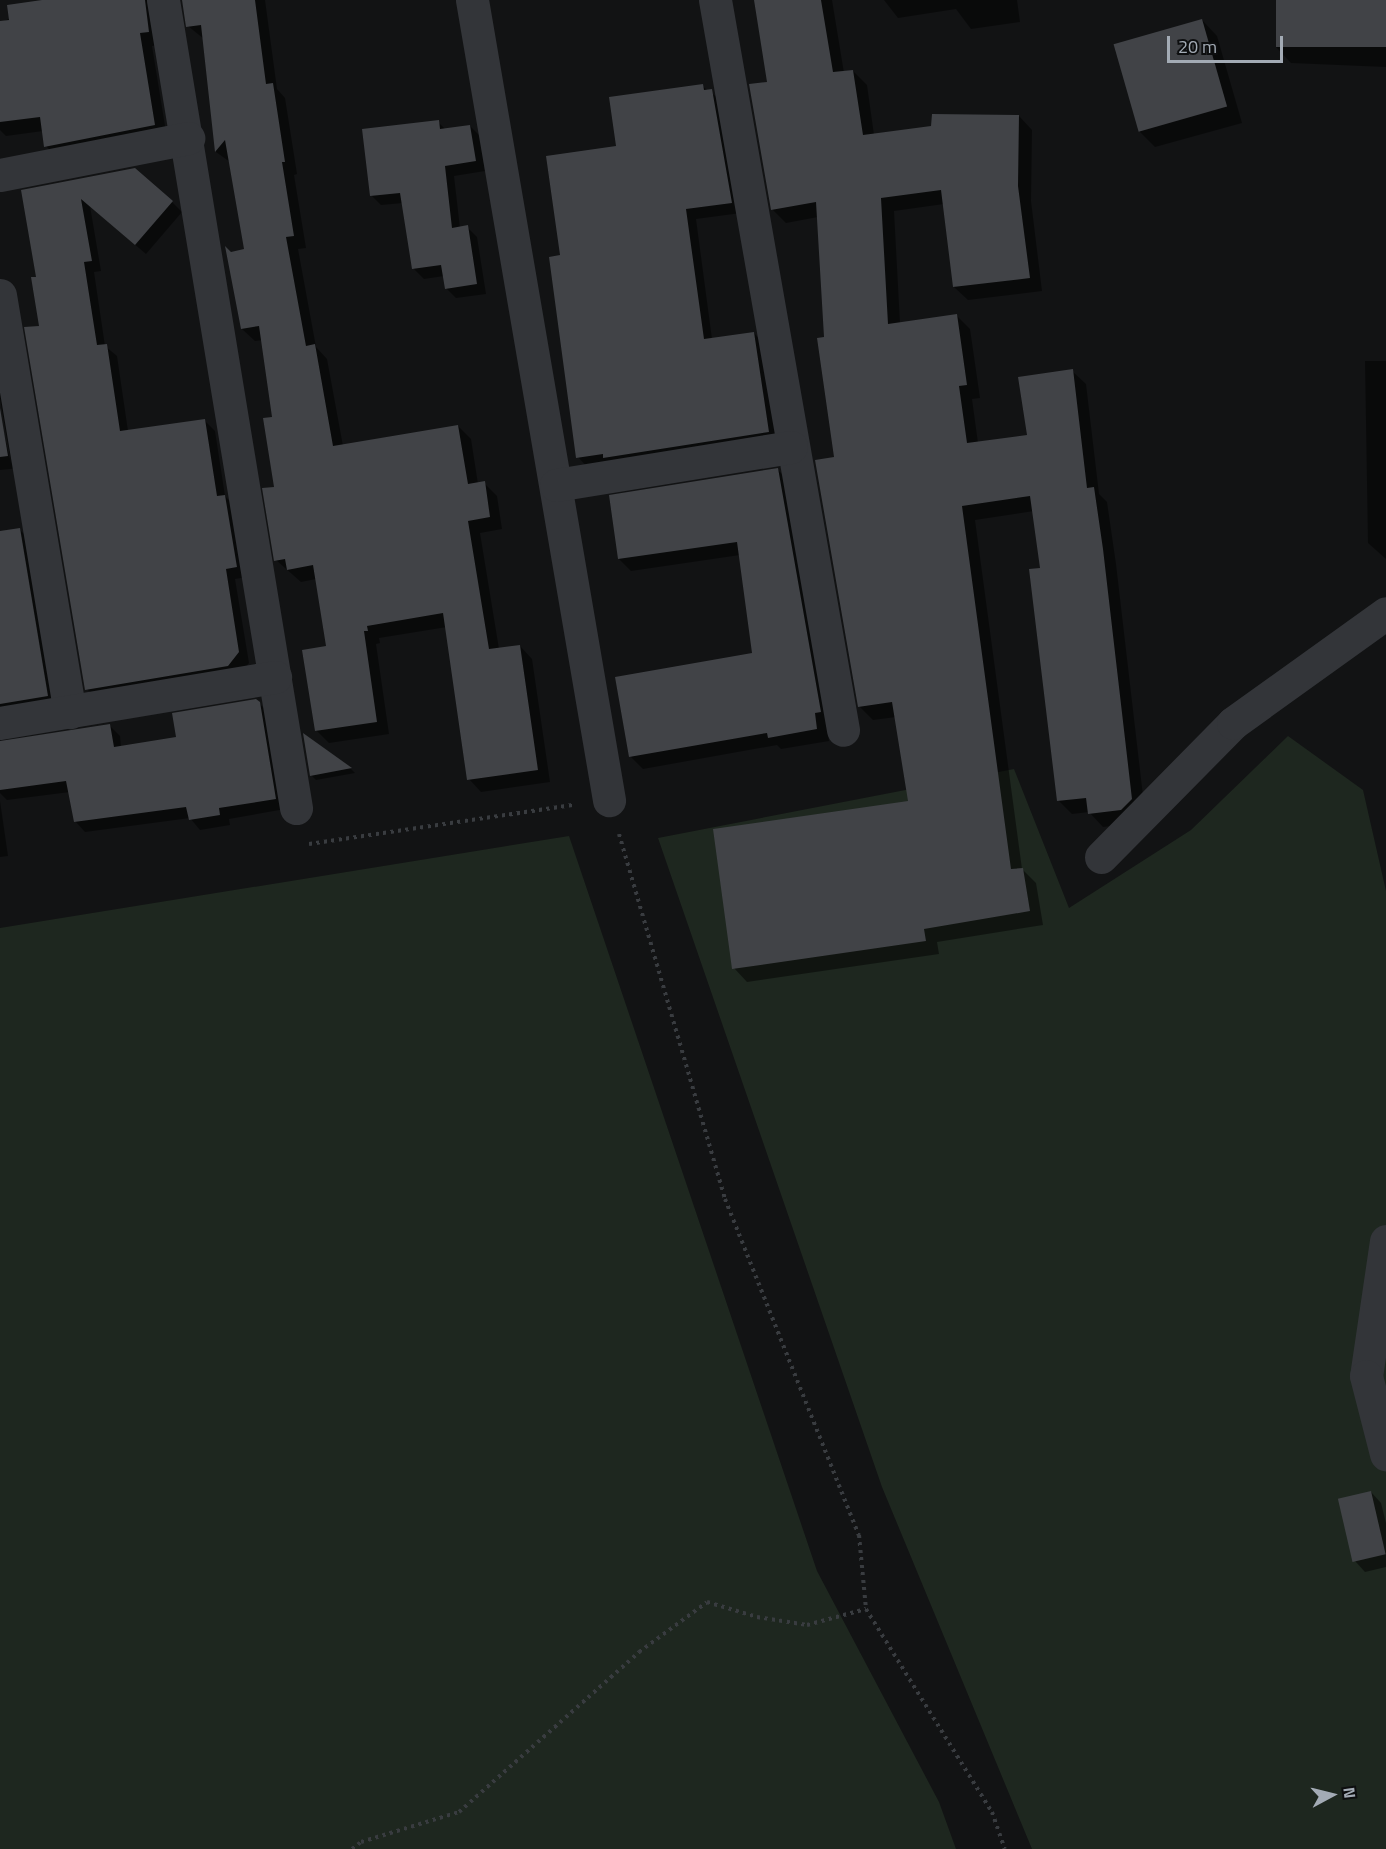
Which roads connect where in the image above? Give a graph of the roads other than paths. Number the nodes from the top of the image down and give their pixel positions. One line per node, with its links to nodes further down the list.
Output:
1 (163, 0): 4 (street)
2 (472, 0): 8 (street)
3 (715, 0): 7 (street)
4 (188, 138): 5 (street); 10 (street)
5 (0, 175)
6 (0, 295): 11 (street)
7 (791, 447): 8 (street); 13 (street)
8 (556, 485): 14 (street)
9 (1386, 613): 16 (street)
10 (275, 677): 11 (street); 15 (street)
11 (70, 712): 12 (street)
12 (0, 723)
13 (843, 730)
14 (609, 800)
15 (296, 808)
16 (1101, 857)
17 (1386, 1241): 18 (street)
18 (1386, 1454)

